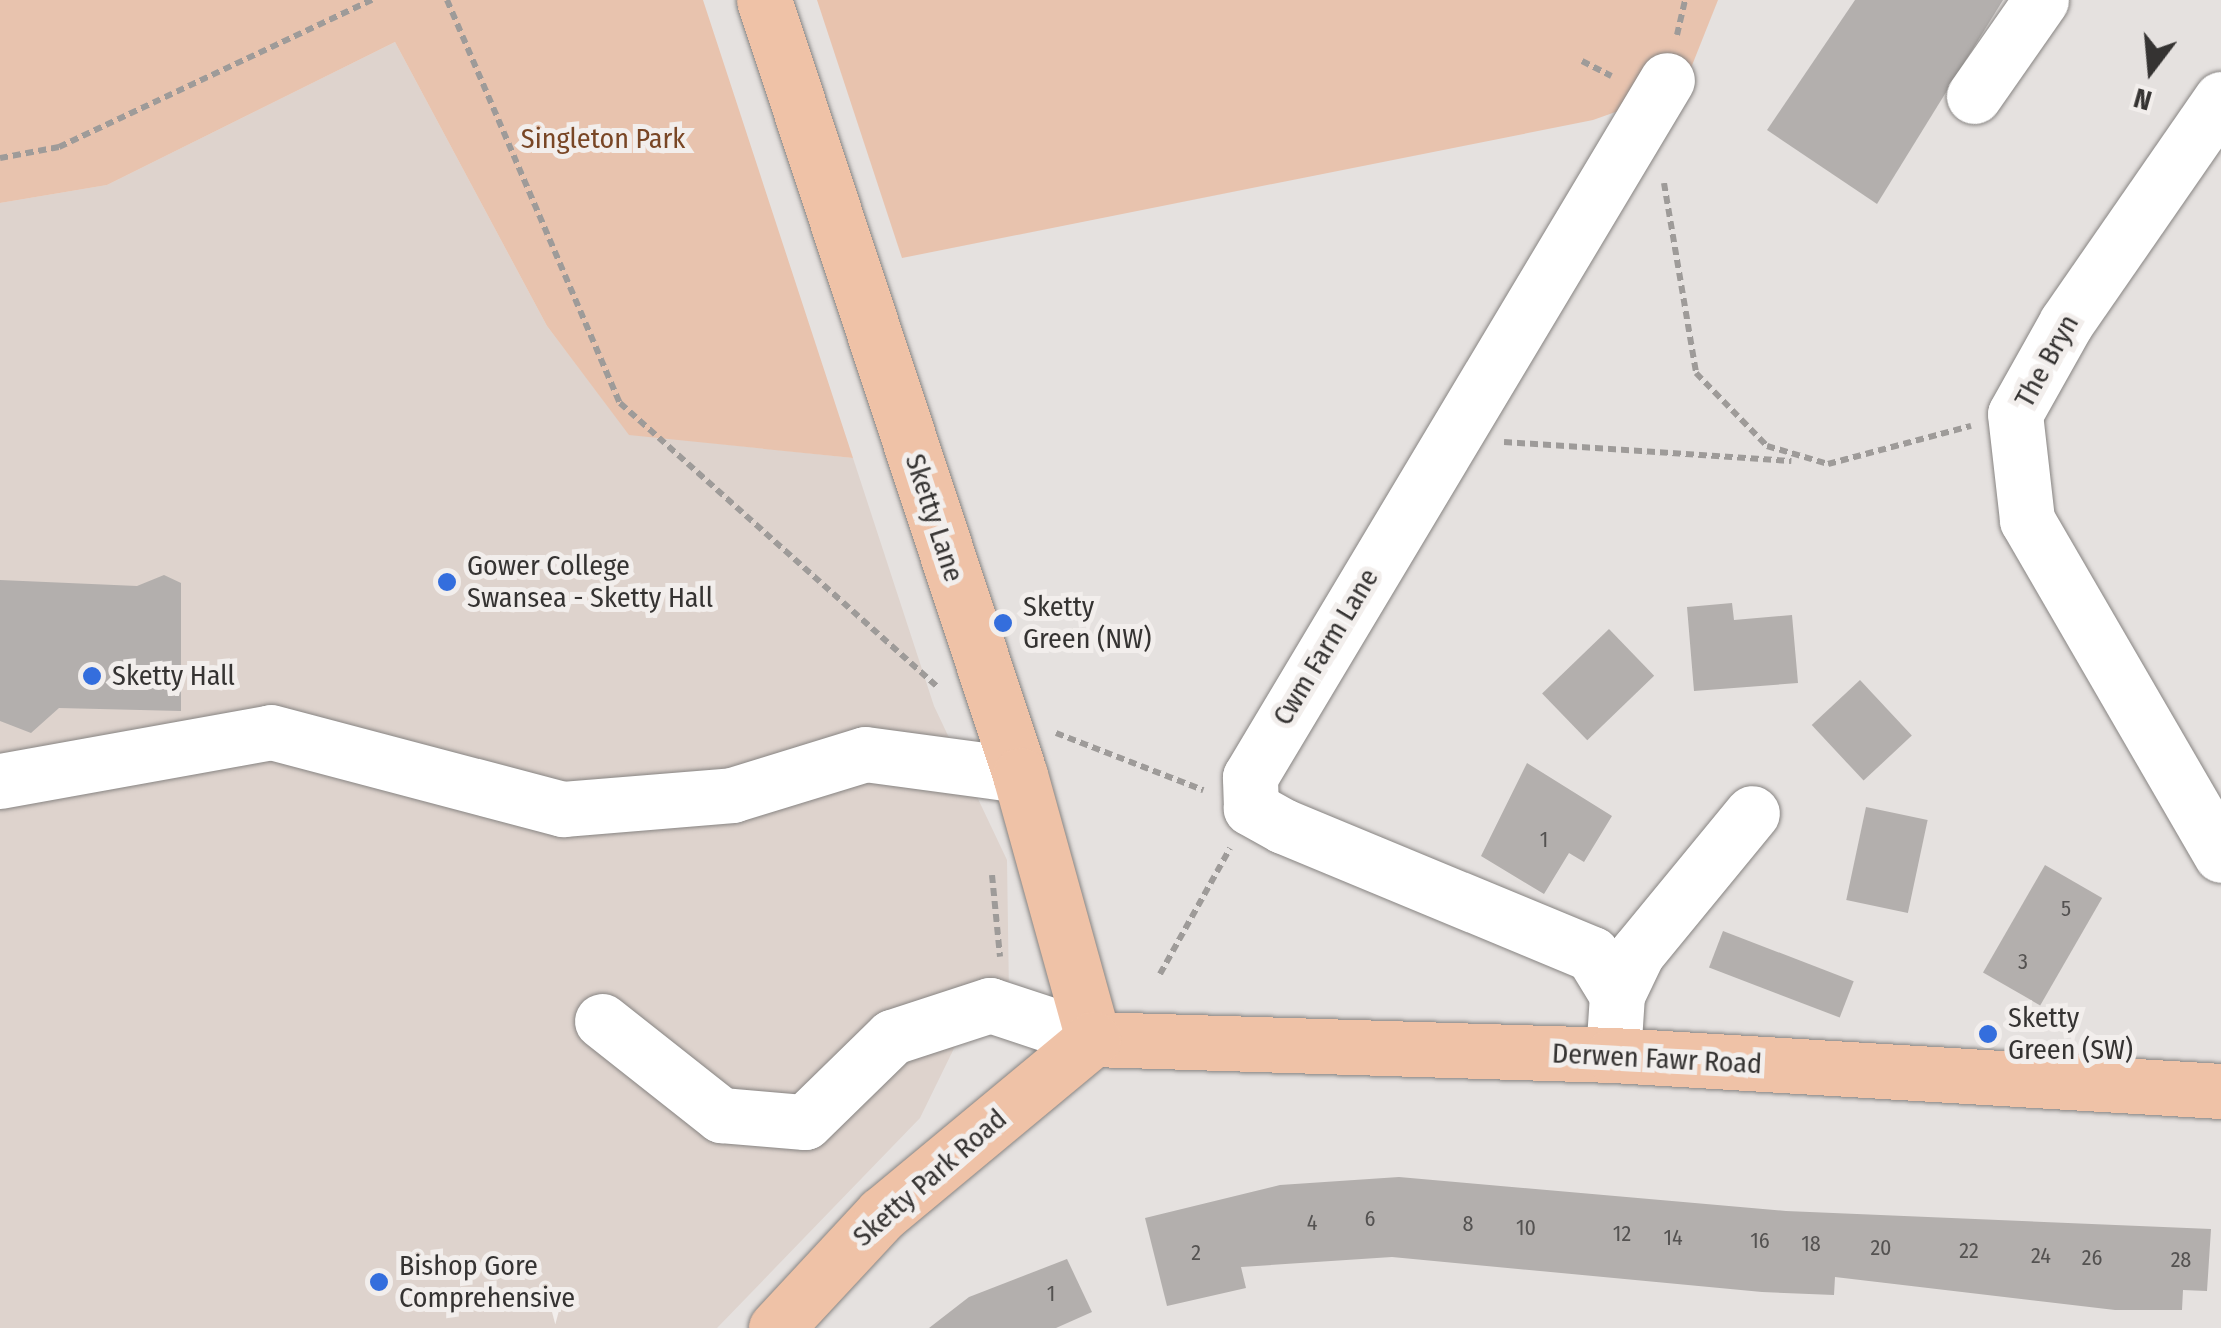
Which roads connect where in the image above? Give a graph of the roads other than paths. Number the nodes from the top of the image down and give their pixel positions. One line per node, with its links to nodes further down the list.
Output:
1 (764, 0): 6 (main road, Sketty Lane)
2 (2041, 0): 4 (street)
3 (1666, 80): 10 (street, Cwm Farm Lane)
4 (1974, 96)
5 (2221, 99): 9 (street, The Bryn)
6 (1032, 752): 7 (street); 12 (main road, Sketty Lane)
7 (0, 782)
8 (1752, 813): 10 (street)
9 (2221, 855)
10 (1617, 995): 13 (street)
11 (602, 1021): 12 (street)
12 (1093, 1038): 13 (main road, Derwen Fawr Road); 15 (main road, Sketty Park Road)
13 (1612, 1056): 14 (main road, Derwen Fawr Road)
14 (2221, 1091)
15 (776, 1328)

